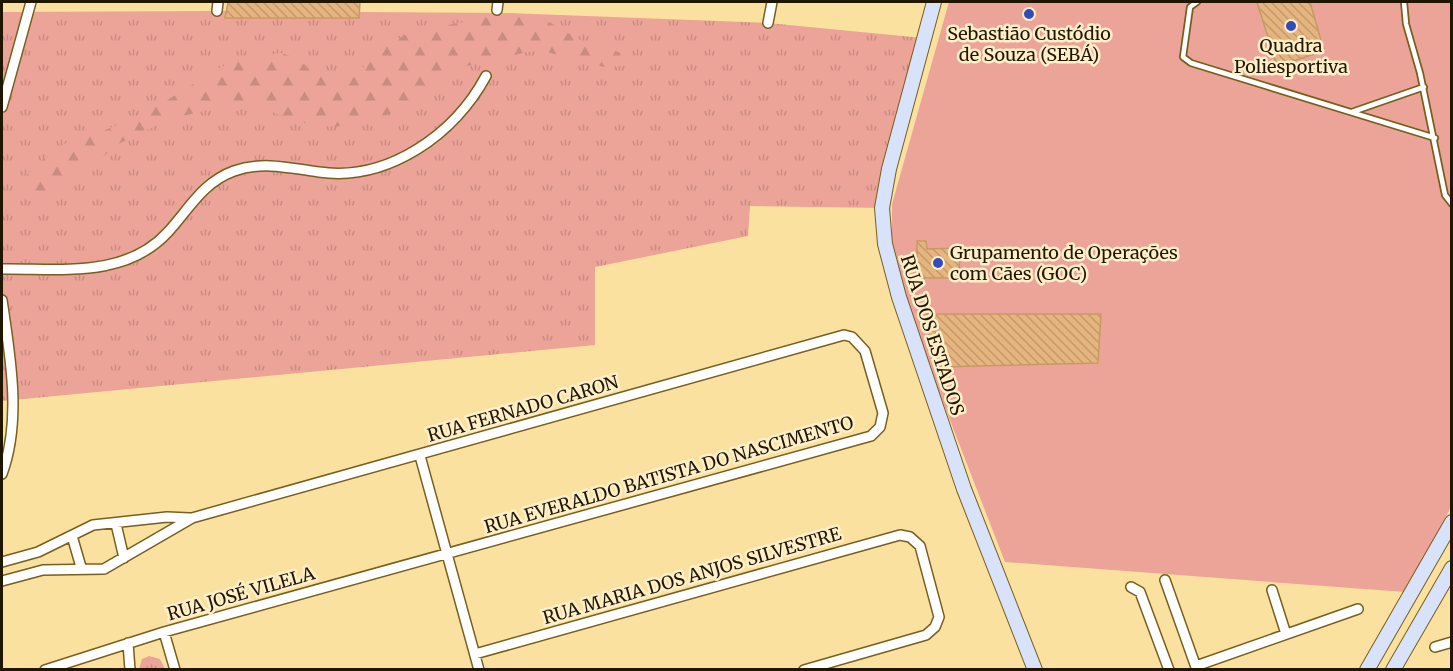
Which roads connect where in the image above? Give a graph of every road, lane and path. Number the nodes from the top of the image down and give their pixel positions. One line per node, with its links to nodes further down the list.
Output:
1 (772, 2): 6 (street)
2 (933, 2): 44 (street, RUA DOS ESTADOS)
3 (1197, 2): 10 (lane)
4 (1404, 2): 8 (lane)
5 (30, 6): 9 (street)
6 (768, 22)
7 (486, 76): 13 (street)
8 (1424, 87): 10 (lane); 11 (lane)
9 (2, 107)
10 (1352, 112): 11 (lane)
11 (1435, 138): 12 (lane)
12 (1452, 204)
13 (2, 269)
14 (2, 300): 17 (street)
15 (861, 344): 16 (street, RUA FERNADO CARON); 22 (street, RUA EVERALDO BATISTA DO NASCIMENTO)
16 (420, 456): 18 (street, RUA FERNADO CARON); 22 (street)
17 (2, 474)
18 (192, 518): 20 (street, RUA FERNADO CARON); 23 (street, RUA FERNADO CARON)
19 (1452, 522): 46 (street)
20 (116, 524): 21 (street, RUA FERNADO CARON); 23 (street)
21 (72, 536): 24 (street, RUA FERNADO CARON); 25 (street)
22 (448, 553): 32 (street, RUA JOSÉ VILELA); 37 (street)
23 (124, 558): 25 (street, RUA FERNADO CARON)
24 (2, 562)
25 (81, 567): 28 (street, RUA FERNADO CARON)
26 (1452, 568): 47 (street)
27 (1165, 580): 38 (street)
28 (2, 581)
29 (1131, 587): 45 (street)
30 (1272, 590): 33 (street)
31 (1358, 609): 33 (street)
32 (164, 632): 35 (street, RUA JOSÉ VILELA); 41 (street)
33 (1286, 634): 38 (street)
34 (1452, 642): 36 (street)
35 (128, 643): 39 (street, RUA JOSÉ VILELA); 40 (street)
36 (1435, 647)
37 (475, 654): 42 (street); 43 (street, RUA MARIA DOS ANJOS SILVESTRE)
38 (1196, 668)
39 (45, 669)
40 (130, 669)
41 (175, 669)
42 (480, 669)
43 (804, 669)
44 (1035, 669)
45 (1169, 669)
46 (1367, 669)
47 (1396, 669)

